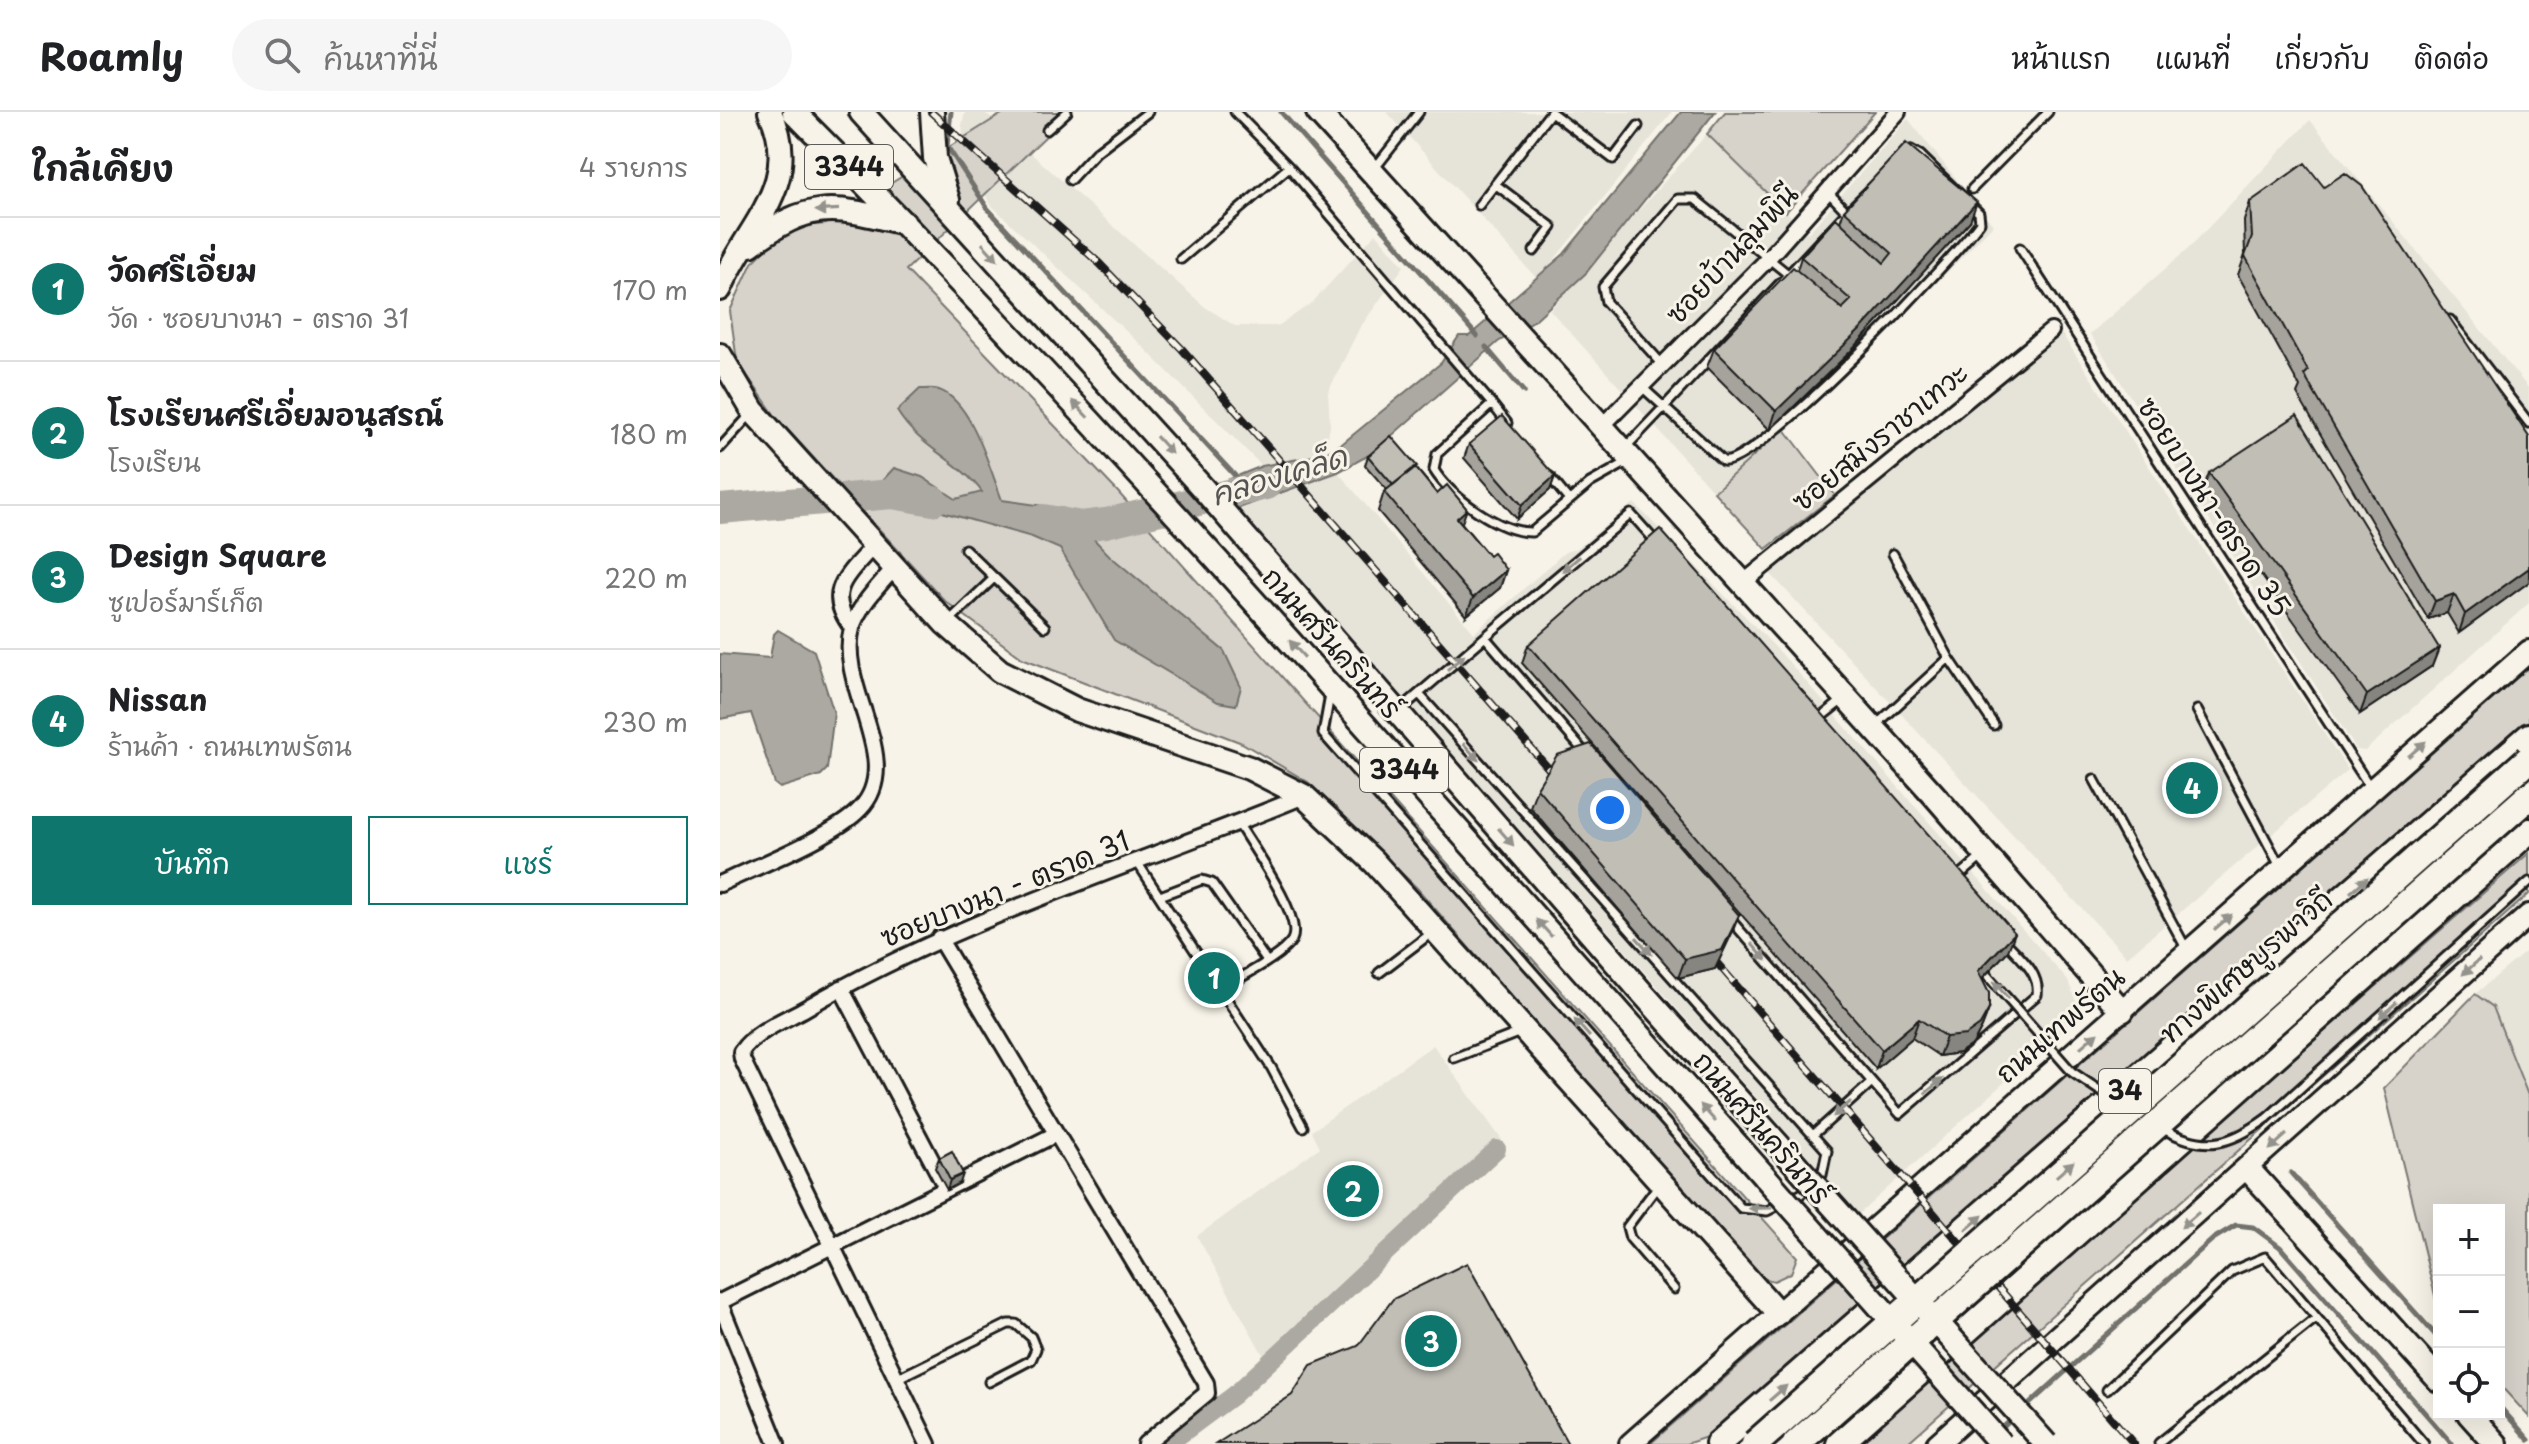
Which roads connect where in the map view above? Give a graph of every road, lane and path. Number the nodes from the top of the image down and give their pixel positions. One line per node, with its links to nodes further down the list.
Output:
1 (770, 112): 26 (main road)
2 (794, 112): 24 (main road, ถนนศรีนครินทร์ / 3344)
3 (861, 112): 22 (main road, ถนนศรีนครินทร์ / 3344)
4 (932, 112): 22 (main road)
5 (1067, 112): 14 (lane)
6 (1148, 112): 17 (lane)
7 (1235, 112): 15 (lane)
8 (1419, 112): 16 (lane)
9 (1551, 112): 13 (lane); 18 (lane)
10 (1898, 112): 20 (street, ซอยบ้านลุมพินี)
11 (2045, 113): 19 (lane)
12 (1324, 114): 16 (main road)
13 (1638, 126)
14 (1047, 130)
15 (1289, 167): 28 (lane); 37 (lane)
16 (1372, 173): 41 (main road)
17 (1070, 180)
18 (1495, 184): 21 (lane); 27 (lane)
19 (1972, 189)
20 (1826, 191): 23 (lane); 29 (street, ซอยบ้านลุมพินี)
21 (1479, 205)
22 (951, 208): 65 (main road, ถนนศรีนครินทร์ / 3344, one-way to 65)
23 (1847, 212): 30 (lane); 38 (lane)
24 (904, 223): 26 (main road, one-way to 26); 60 (main road, ถนนศรีนครินทร์ / 3344, one-way to 24)
25 (2020, 248): 74 (lane, ซอยบางนา-ตราด 35)
26 (742, 250): 31 (main road)
27 (1534, 251)
28 (1181, 259)
29 (1768, 259): 30 (lane); 35 (street, ซอยบ้านลุมพินี); 35 (lane)
30 (1789, 275): 38 (lane)
31 (720, 289)
32 (2445, 313): 40 (lane)
33 (2051, 331): 53 (street, ซอยสมิงราชาเทวะ)
34 (720, 357): 39 (main road)
35 (1663, 365): 36 (street, ซอยบ้านลุมพินี)
36 (1642, 387): 38 (lane); 41 (street, ซอยบ้านลุมพินี)
37 (1492, 404): 42 (lane); 46 (lane)
38 (1664, 407): 44 (lane)
39 (753, 411): 43 (lane); 47 (main road)
40 (2529, 423)
41 (1601, 427): 44 (main road)
42 (1511, 428)
43 (720, 448)
44 (1627, 455): 46 (lane); 53 (main road)
45 (1539, 464): 46 (lane)
46 (1568, 499)
47 (874, 545): 51 (main road); 56 (street)
48 (965, 549): 52 (lane)
49 (1662, 549): 57 (lane, one-way to 57)
50 (1893, 554): 59 (lane)
51 (894, 568): 54 (main road); 56 (street)
52 (993, 579): 54 (lane); 55 (lane)
53 (1743, 583): 62 (main road)
54 (946, 624): 75 (main road)
55 (1045, 627)
56 (852, 628): 86 (street)
57 (1485, 637): 61 (lane, one-way to 57); 71 (lane)
58 (2529, 651): 74 (main road, ถนนเทพรัตน / 34, one-way to 58)
59 (1949, 658): 67 (lane); 68 (lane)
60 (1331, 688): 108 (lane, one-way to 60); 133 (main road, ถนนศรีนครินทร์ / 3344, one-way to 60, bridge)
61 (1419, 694): 65 (lane); 108 (lane, one-way to 108)
62 (1846, 697): 66 (lane); 68 (main road)
63 (2197, 710): 83 (lane)
64 (1803, 711): 66 (lane)
65 (1397, 713): 134 (main road, ถนนศรีนครินทร์ / 3344, one-way to 134, bridge)
66 (1813, 723): 69 (lane)
67 (1994, 725)
68 (1873, 728): 80 (main road)
69 (1823, 734)
70 (2529, 736): 127 (highway, 34, one-way to 70)
71 (1590, 757)
72 (2529, 759): 128 (highway, ทางพิเศษบูรพาวิถี, one-way to 72, bridge)
73 (2094, 779): 94 (lane)
74 (2371, 789): 83 (main road, ถนนเทพรัตน / 34)
75 (1304, 796): 78 (street, ซอยบางนา - ตราด 31); 91 (main road)
76 (2529, 796): 129 (highway, ทางพิเศษบูรพาวิถี, bridge)
77 (2529, 818): 130 (highway, bridge)
78 (1238, 823): 81 (street, ซอยบางนา - ตราด 31); 95 (lane)
79 (2529, 831): 131 (highway, 34)
80 (1986, 853): 84 (lane); 100 (main road)
81 (1137, 862): 88 (lane); 92 (street, ซอยบางนา - ตราด 31)
82 (1942, 870): 84 (lane)
83 (2282, 870): 94 (main road, ถนนเทพรัตน / 34, one-way to 83)
84 (1952, 882): 87 (lane)
85 (2529, 882): 105 (lane, one-way to 105, bridge)
86 (720, 884)
87 (1962, 893)
88 (1160, 896): 95 (lane); 99 (lane)
89 (1726, 914): 103 (lane, one-way to 103)
90 (2529, 915): 109 (main road, one-way to 109)
91 (1436, 930): 96 (lane); 101 (main road)
92 (939, 938): 98 (street, ซอยบางนา - ตราด 31); 107 (street)
93 (2003, 939): 103 (lane, one-way to 93)
94 (2188, 952): 100 (main road, ถนนเทพรัตน / 34)
95 (1266, 960): 99 (lane)
96 (1379, 973)
97 (1986, 974): 104 (lane, one-way to 97, bridge)
98 (841, 988): 111 (street); 112 (street, ซอยบางนา - ตราด 31)
99 (1220, 990): 106 (lane)
100 (2122, 1011): 115 (main road, ถนนเทพรัตน / 34, one-way to 100)
101 (1525, 1031): 102 (lane); 110 (main road)
102 (1454, 1058)
103 (1872, 1082): 108 (lane, one-way to 108)
104 (2140, 1116)
105 (2152, 1123)
106 (1303, 1127)
107 (1056, 1134): 111 (street); 125 (street)
108 (1813, 1135)
109 (2248, 1169): 117 (main road); 132 (main road, one-way to 132)
110 (1660, 1183): 113 (lane); 115 (main road)
111 (947, 1190): 112 (street)
112 (833, 1243): 114 (street); 118 (street, ซอยบางนา - ตราด 31)
113 (1674, 1289)
114 (720, 1302): 123 (street)
115 (1778, 1313): 126 (main road, ถนนเทพรัตน / 34)
116 (2316, 1318): 120 (lane); 122 (lane); 135 (lane)
117 (2433, 1373)
118 (898, 1378): 119 (lane); 124 (street, ซอยบางนา - ตราด 31)
119 (989, 1382)
120 (2107, 1390)
121 (2474, 1420): 136 (main road)
122 (2159, 1443)
123 (777, 1444)
124 (928, 1444)
125 (1145, 1444)
126 (1630, 1444)
127 (1718, 1444)
128 (1755, 1444)
129 (1796, 1444)
130 (1820, 1444)
131 (1839, 1444)
132 (1937, 1444)
133 (2001, 1444)
134 (2046, 1444)
135 (2424, 1444)
136 (2496, 1444)

